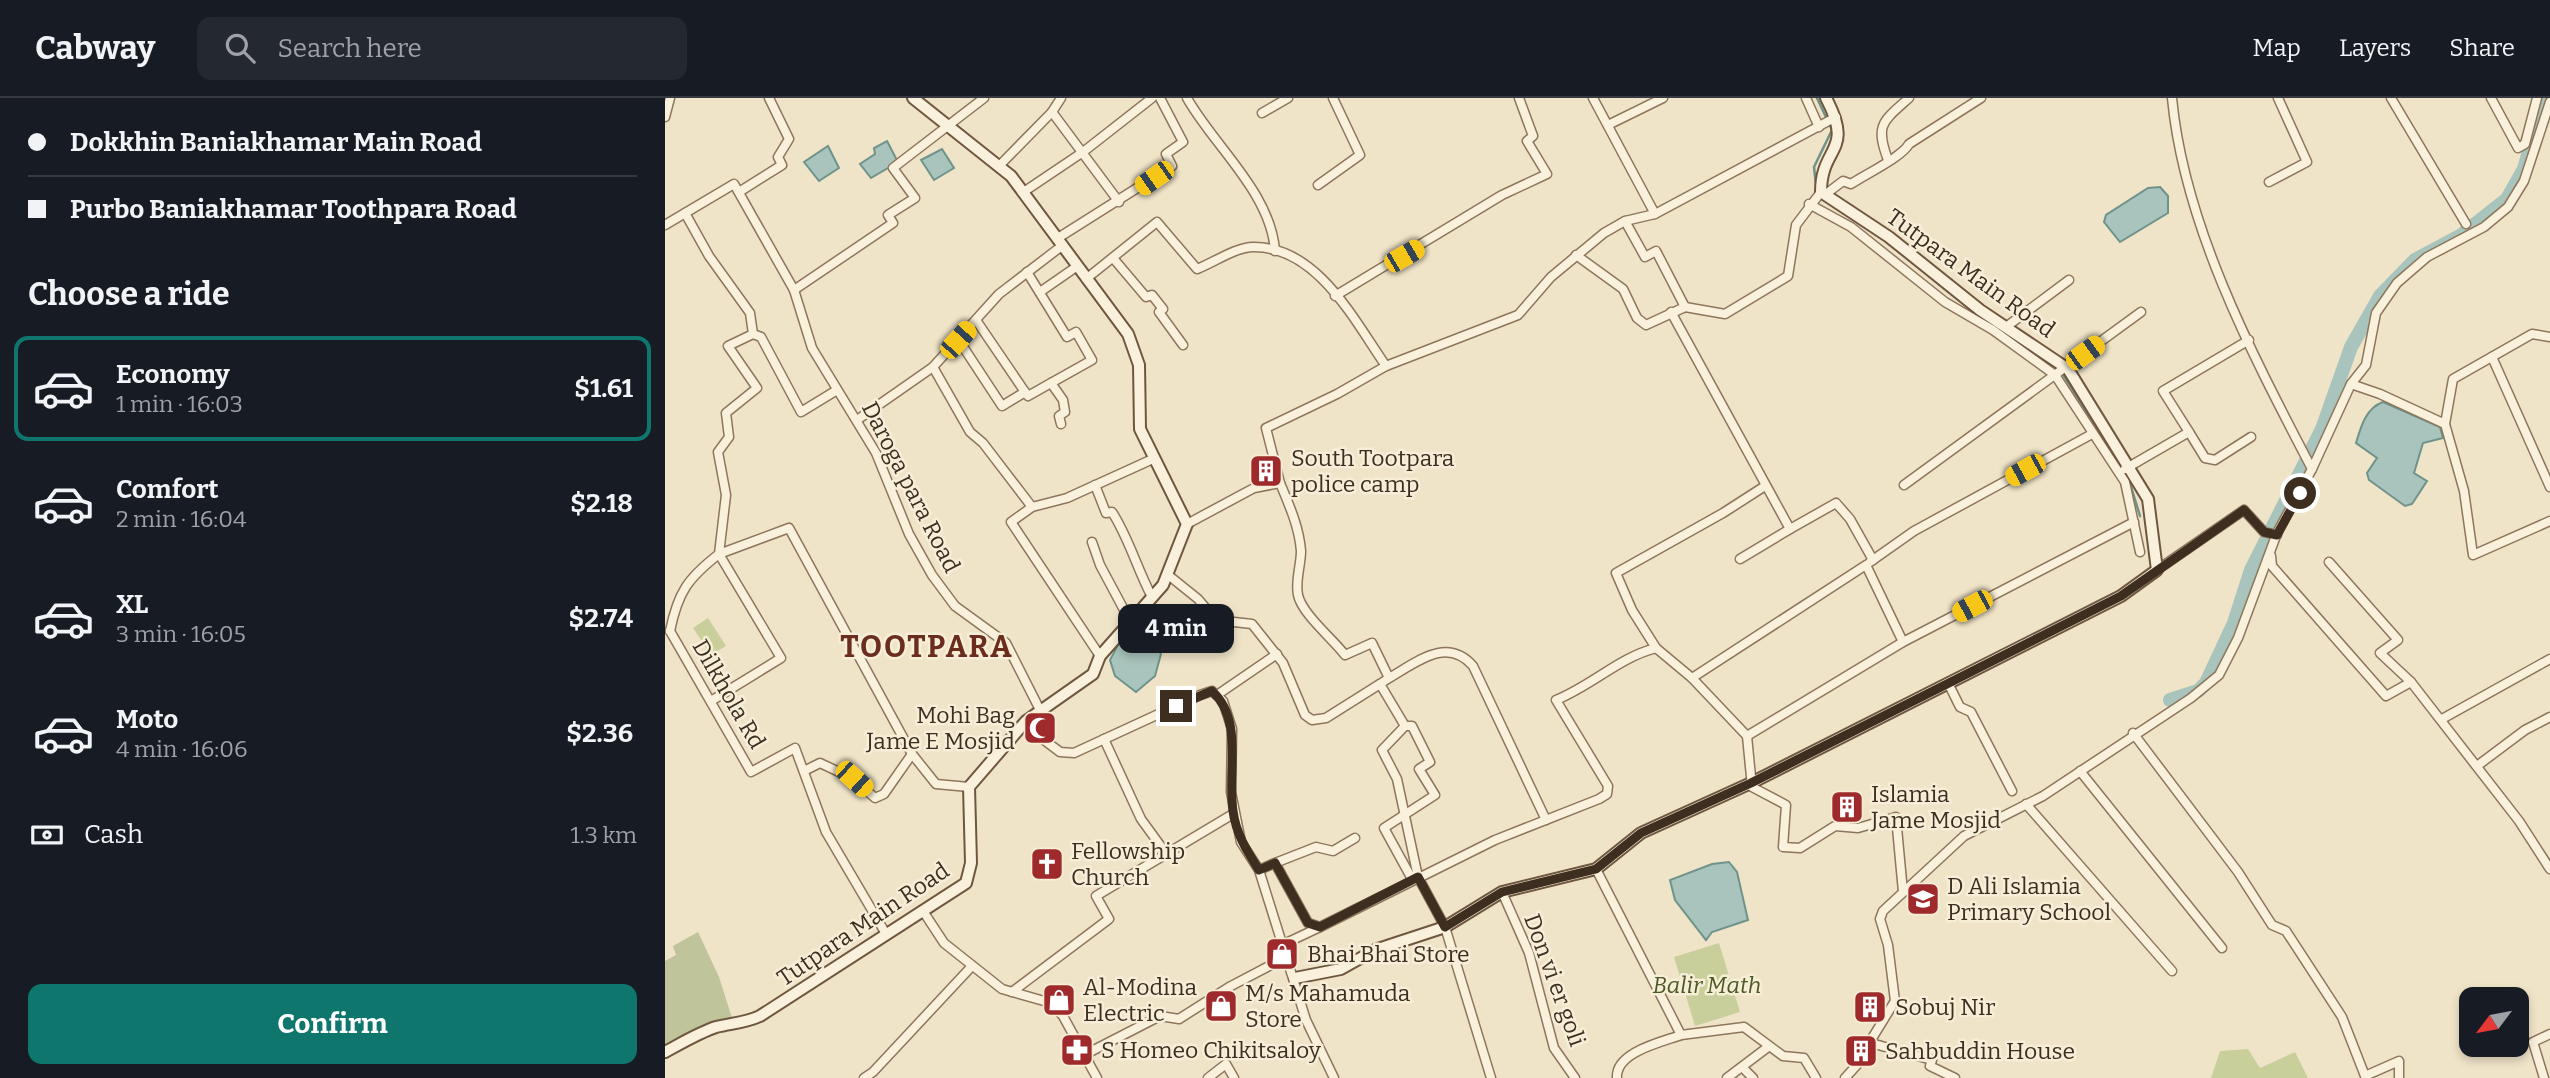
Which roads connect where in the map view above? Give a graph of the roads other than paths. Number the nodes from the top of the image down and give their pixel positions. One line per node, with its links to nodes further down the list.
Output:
1 (670, 98): 26 (street)
2 (769, 98): 37 (street)
3 (913, 98): 29 (street)
4 (984, 98): 29 (street)
5 (1152, 98): 31 (street)
6 (1160, 98): 39 (street)
7 (1187, 98): 47 (street)
8 (1288, 98): 25 (street)
9 (1333, 98): 35 (street)
10 (1519, 98): 56 (street)
11 (1593, 98): 28 (street)
12 (1663, 98): 28 (street)
13 (1806, 98): 30 (street)
14 (1826, 98): 27 (street)
15 (1909, 98): 32 (street)
16 (1981, 98): 32 (street)
17 (2172, 98): 65 (street)
18 (2278, 98): 34 (street)
19 (2391, 98): 44 (street)
20 (2491, 98): 21 (street)
21 (2537, 98)
22 (1057, 100): 24 (street)
23 (2550, 102): 72 (street)
24 (1052, 112): 31 (street); 33 (street)
25 (1262, 113)
26 (665, 117)
27 (1835, 118): 30 (street); 38 (street)
28 (1608, 125): 42 (street)
29 (951, 126): 33 (street); 54 (street)
30 (1821, 126): 42 (street)
31 (1083, 152): 36 (street); 39 (street)
32 (1888, 160): 38 (street)
33 (1000, 165): 36 (street)
34 (2269, 182)
35 (1318, 185)
36 (1025, 191): 46 (street)
37 (739, 192): 41 (street); 54 (street, Daroga para Road)
38 (1823, 193): 40 (street); 61 (street, Tutpara Main Road)
39 (1119, 202): 46 (street)
40 (1810, 203): 57 (street); 70 (street)
41 (685, 213): 45 (street); 62 (street)
42 (1655, 214): 43 (street)
43 (1625, 221): 48 (street); 57 (street)
44 (2466, 224)
45 (665, 225)
46 (1060, 242): 50 (street); 51 (street)
47 (1275, 251): 49 (street); 56 (street)
48 (1576, 255): 58 (street); 68 (street)
49 (1113, 258): 52 (street); 66 (street)
50 (1076, 267): 52 (street); 55 (street)
51 (1027, 272): 55 (street); 60 (street)
52 (1086, 279): 81 (street)
53 (2069, 280): 61 (street)
54 (794, 290): 73 (street, Daroga para Road)
55 (1040, 292): 71 (street)
56 (1335, 296): 68 (street)
57 (1685, 307): 58 (street)
58 (1671, 312): 87 (street)
59 (2141, 312): 70 (street)
60 (975, 320): 64 (street); 74 (street)
61 (2006, 327): 70 (street, Tutpara Main Road)
62 (753, 334): 73 (street); 98 (street)
63 (2550, 337): 67 (street)
64 (958, 340): 69 (street); 74 (street)
65 (2249, 340): 78 (street); 82 (street)
66 (1183, 345)
67 (2492, 357): 77 (street); 88 (street)
68 (1386, 366): 84 (street)
69 (933, 367): 75 (street); 89 (street)
70 (2060, 371): 79 (street); 83 (street, Tutpara Main Road); 86 (street)
71 (1051, 383): 74 (street); 76 (street)
72 (2351, 384): 77 (street); 82 (street)
73 (837, 390): 75 (street, Daroga para Road)
74 (1025, 392)
75 (857, 419): 119 (street, Daroga para Road)
76 (1061, 424)
77 (2445, 424): 90 (street)
78 (2189, 432): 80 (street); 83 (street)
79 (2092, 434): 83 (street); 101 (street)
80 (2251, 437)
81 (1155, 458): 85 (street); 92 (street)
82 (2312, 469): 94 (street)
83 (2124, 470): 91 (street); 102 (street, Tutpara Main Road)
84 (1280, 483): 92 (street); 112 (street)
85 (1095, 485): 89 (street); 104 (street)
86 (1904, 485)
87 (1765, 486): 93 (street); 108 (street)
88 (2550, 487)
89 (1032, 507): 110 (street)
90 (2550, 521)
91 (2134, 522): 97 (street); 107 (street)
92 (1187, 524): 103 (street)
93 (1790, 529): 99 (street); 101 (street)
94 (2276, 535): 96 (street); 102 (street)
95 (1092, 542): 105 (street)
96 (2271, 549): 114 (street); 124 (street)
97 (2140, 552)
98 (719, 554): 106 (street); 118 (street); 127 (street)
99 (1740, 559)
100 (2329, 562): 114 (street)
101 (1869, 563): 107 (street); 113 (street)
102 (2157, 570): 115 (street)
103 (1167, 574): 104 (street); 109 (street)
104 (1153, 597): 105 (street)
105 (1130, 621): 110 (street)
106 (668, 631): 118 (street, Dilkhola Rd)
107 (1903, 642): 125 (street)
108 (1656, 648): 113 (street); 137 (street)
109 (1277, 654): 116 (street); 117 (street)
110 (1100, 656): 119 (street)
111 (2550, 659): 121 (street)
112 (1389, 678): 116 (street); 137 (street)
113 (1692, 678): 125 (street)
114 (2411, 682): 121 (street)
115 (1948, 683): 131 (street); 133 (street)
116 (1380, 684): 123 (street)
117 (1217, 695): 126 (street); 135 (street)
118 (711, 701): 129 (street, Dilkhola Rd)
119 (1040, 710): 122 (street)
120 (2550, 717): 128 (street)
121 (2442, 719): 128 (street)
122 (1023, 724): 126 (street); 132 (street)
123 (1405, 726): 136 (street); 136 (street)
124 (2133, 733): 130 (street); 178 (street)
125 (1747, 736): 131 (street)
126 (1104, 739): 139 (street)
127 (912, 754): 129 (street); 132 (street)
128 (2477, 766): 141 (street)
129 (804, 771): 150 (street, Dilkhola Rd)
130 (2080, 771): 134 (street); 152 (street)
131 (1752, 785): 142 (street); 146 (street)
132 (969, 787): 147 (street, Tutpara Main Road)
133 (2012, 791)
134 (2026, 804): 146 (street); 155 (street)
135 (1233, 814): 139 (street); 143 (street)
136 (1403, 814): 144 (street); 144 (street)
137 (1546, 820): 144 (street)
138 (1355, 838): 140 (street)
139 (1165, 852): 157 (street)
140 (1275, 863): 143 (street); 148 (street)
141 (2549, 865)
142 (1596, 869): 145 (street); 159 (street)
143 (1259, 870): 151 (street)
144 (1415, 878): 148 (street); 149 (street)
145 (1502, 892): 149 (street); 171 (street, Don vi er goli)
146 (1903, 892): 160 (street)
147 (923, 911): 150 (street, Tutpara Main Road); 154 (street)
148 (1320, 927): 151 (street)
149 (1445, 927): 156 (street); 170 (street)
150 (886, 933): 162 (street, Tutpara Main Road)
151 (1284, 944): 153 (street)
152 (2222, 948)
153 (1288, 956): 156 (street); 163 (street)
154 (972, 966): 157 (street); 165 (street)
155 (2172, 971)
156 (1295, 978): 169 (street)
157 (1012, 992): 163 (street)
158 (2550, 1034): 179 (street)
159 (1681, 1035): 161 (street); 172 (street)
160 (1871, 1043): 176 (street); 177 (street)
161 (1768, 1047): 164 (street); 175 (street)
162 (665, 1052)
163 (1086, 1054): 166 (street)
164 (1742, 1067): 173 (street); 174 (street)
165 (865, 1078)
166 (1097, 1078)
167 (1208, 1078): 168 (street)
168 (1234, 1078)
169 (1334, 1078)
170 (1491, 1078)
171 (1575, 1078)
172 (1618, 1078)
173 (1727, 1078)
174 (1753, 1078)
175 (1816, 1078)
176 (1845, 1078)
177 (1955, 1078)
178 (2399, 1078)
179 (2544, 1078)

